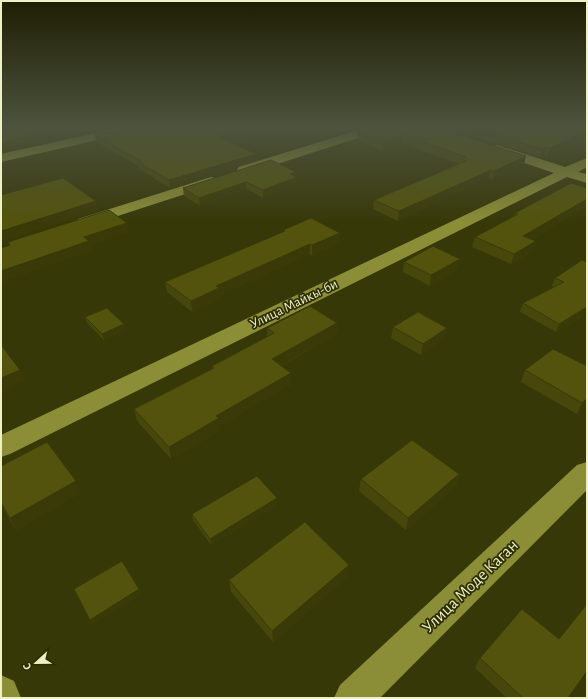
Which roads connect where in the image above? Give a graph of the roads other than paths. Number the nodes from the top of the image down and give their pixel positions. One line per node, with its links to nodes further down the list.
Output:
1 (276, 160): 6 (street)
2 (529, 160): 4 (street)
3 (587, 162): 4 (street, Улица Майкы-би)
4 (566, 172): 5 (street); 7 (street, Улица Майкы-би)
5 (587, 179)
6 (69, 227)
7 (1, 447)
8 (587, 473): 11 (street, Улица Моде Каган)
9 (1, 694): 10 (street)
10 (2, 698)
11 (353, 698)

